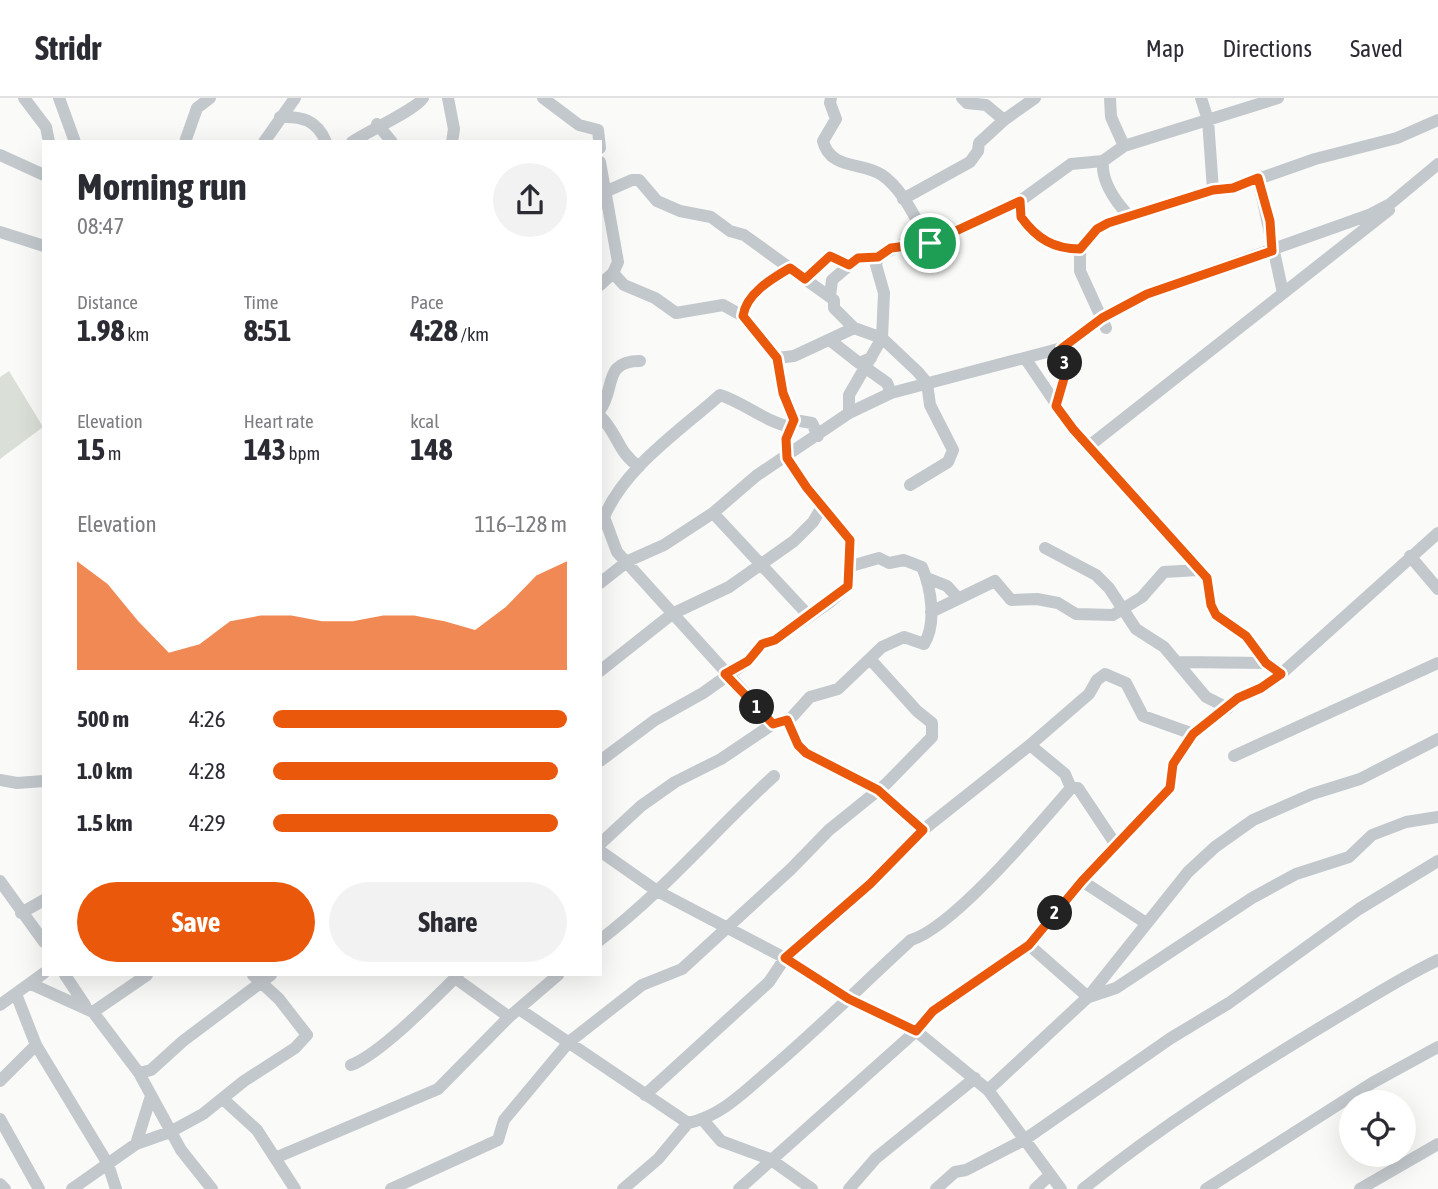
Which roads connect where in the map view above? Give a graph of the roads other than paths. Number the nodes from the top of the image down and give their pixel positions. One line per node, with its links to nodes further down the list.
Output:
1 (24, 98): 19 (street)
2 (59, 98): 20 (street)
3 (210, 98): 21 (street)
4 (295, 98): 14 (street)
5 (448, 98): 13 (street); 26 (street)
6 (543, 98): 27 (street)
7 (831, 98): 38 (street)
8 (962, 98): 15 (street)
9 (1035, 98): 15 (street)
10 (1110, 98): 28 (street)
11 (1201, 98): 16 (street)
12 (1278, 98): 16 (street)
13 (423, 99): 18 (street)
14 (280, 117): 22 (street); 23 (street)
15 (1004, 120): 38 (street)
16 (1208, 120): 28 (street); 36 (street)
17 (1438, 120): 34 (street)
18 (377, 124): 24 (street); 25 (street)
19 (49, 140)
20 (74, 140)
21 (186, 140)
22 (265, 140)
23 (324, 140)
24 (355, 140)
25 (390, 140)
26 (452, 140)
27 (599, 140)
28 (1124, 146): 30 (street)
29 (0, 155): 33 (street)
30 (1103, 161): 39 (street); 40 (street)
31 (1438, 163): 35 (street)
32 (602, 170): 37 (street)
33 (42, 174)
34 (1258, 178): 36 (street); 45 (street)
35 (1410, 188): 45 (street); 52 (street)
36 (1213, 190): 40 (street)
37 (607, 191): 48 (street); 49 (street)
38 (904, 199): 42 (street)
39 (1020, 201): 42 (street); 44 (street)
40 (1129, 216): 44 (street)
41 (0, 232): 43 (street)
42 (930, 243): 46 (street)
43 (42, 245)
44 (1080, 249): 55 (street)
45 (1272, 251): 52 (street); 55 (street)
46 (878, 257): 47 (street); 57 (street)
47 (849, 265): 50 (street); 53 (street)
48 (790, 268): 50 (street); 54 (street)
49 (613, 273): 51 (street); 54 (street)
50 (805, 279): 53 (street)
51 (602, 283)
52 (1283, 293): 72 (street)
53 (830, 296): 56 (street)
54 (743, 316): 60 (street)
55 (1104, 323): 59 (street)
56 (854, 328): 57 (street); 58 (street)
57 (881, 338): 63 (street); 64 (street)
58 (831, 341): 60 (street); 63 (street)
59 (1062, 348): 61 (street); 66 (street)
60 (777, 358): 70 (street)
61 (1025, 358): 64 (street); 66 (street)
62 (639, 361): 67 (street)
63 (869, 363): 65 (street); 68 (street)
64 (927, 383): 65 (street); 75 (street)
65 (891, 393): 68 (street)
66 (1056, 406): 72 (street)
67 (602, 408)
68 (849, 413): 71 (street)
69 (602, 418): 74 (street)
70 (793, 423): 71 (street); 73 (street); 74 (street)
71 (818, 436): 73 (street)
72 (1089, 446): 85 (street)
73 (787, 458): 76 (street); 77 (street)
74 (639, 467): 78 (street)
75 (910, 485)
76 (822, 507): 83 (street); 84 (street)
77 (713, 513): 82 (street); 83 (street)
78 (602, 516): 82 (street)
79 (1438, 533): 81 (street)
80 (1045, 548): 91 (street)
81 (1410, 556): 86 (street); 101 (street)
82 (628, 561): 88 (street); 93 (street)
83 (759, 565): 93 (street); 94 (street)
84 (851, 566): 87 (street); 94 (street)
85 (1198, 570): 91 (street); 97 (street)
86 (1433, 576): 89 (street)
87 (927, 578): 90 (street); 92 (street)
88 (602, 581)
89 (1438, 589)
90 (957, 597): 91 (street); 92 (street)
91 (1124, 610): 96 (street)
92 (931, 612): 95 (street)
93 (672, 614): 99 (street); 100 (street)
94 (809, 616): 100 (street)
95 (870, 659): 103 (street); 114 (street)
96 (1178, 662): 97 (street); 102 (street)
97 (1266, 663): 101 (street)
98 (1438, 663): 108 (street)
99 (602, 669)
100 (725, 674): 104 (street); 109 (street)
101 (1281, 674): 102 (street)
102 (1228, 708): 105 (street)
103 (787, 720): 104 (street); 114 (street)
104 (773, 724): 117 (street)
105 (1193, 734): 107 (street); 118 (street)
106 (1438, 739): 126 (street)
107 (1030, 745): 113 (street); 116 (street)
108 (1234, 756)
109 (602, 760)
110 (774, 775): 123 (street)
111 (0, 780): 112 (street)
112 (42, 781)
113 (1071, 788): 118 (street); 142 (street)
114 (878, 790): 116 (street); 127 (street)
115 (1438, 817): 141 (street)
116 (923, 830): 131 (street)
117 (602, 842)
118 (1116, 845): 122 (street)
119 (602, 852): 123 (street)
120 (1438, 861): 162 (street)
121 (0, 881): 125 (street)
122 (1082, 881): 126 (street); 130 (street)
123 (657, 891): 127 (street); 128 (street)
124 (42, 902): 125 (street)
125 (21, 913): 129 (street)
126 (1146, 923): 141 (street)
127 (726, 929): 131 (street); 147 (street)
128 (602, 938)
129 (42, 939)
130 (1029, 945): 141 (street); 146 (street)
131 (785, 958): 142 (street); 155 (street)
132 (1438, 960): 184 (street)
133 (42, 975): 139 (street)
134 (66, 976): 144 (street)
135 (145, 976): 144 (street)
136 (456, 976): 145 (street); 150 (street)
137 (557, 976): 145 (street)
138 (262, 977): 151 (street); 157 (street)
139 (31, 984): 140 (street); 144 (street)
140 (16, 994): 143 (street); 148 (street)
141 (1088, 997): 154 (street)
142 (849, 999): 146 (street); 159 (street)
143 (0, 1004)
144 (89, 1008): 151 (street)
145 (514, 1013): 147 (street); 165 (street)
146 (916, 1031): 152 (street); 166 (street)
147 (569, 1042): 155 (street); 176 (street)
148 (36, 1045): 153 (street); 167 (street)
149 (1438, 1047): 185 (street)
150 (351, 1065)
151 (139, 1073): 156 (street)
152 (975, 1078): 154 (street); 180 (street)
153 (0, 1081)
154 (988, 1090): 162 (street)
155 (646, 1095): 160 (street)
156 (151, 1096): 161 (street); 163 (street)
157 (223, 1099): 161 (street); 165 (street)
158 (0, 1118): 171 (street)
159 (703, 1120): 160 (street); 166 (street)
160 (688, 1123): 177 (street)
161 (170, 1132): 163 (street); 174 (street)
162 (1024, 1140): 168 (street); 181 (street)
163 (136, 1144): 167 (street)
164 (1438, 1144): 186 (street)
165 (275, 1158): 175 (street)
166 (769, 1159): 178 (street); 179 (street)
167 (108, 1164): 172 (street); 173 (street)
168 (1050, 1175): 182 (street); 183 (street)
169 (0, 1184): 170 (street)
170 (5, 1189)
171 (39, 1189)
172 (72, 1189)
173 (116, 1189)
174 (212, 1189)
175 (295, 1189)
176 (391, 1189)
177 (624, 1189)
178 (739, 1189)
179 (812, 1189)
180 (849, 1189)
181 (936, 1189)
182 (1035, 1189)
183 (1061, 1189)
184 (1083, 1189)
185 (1206, 1189)
186 (1360, 1189)

